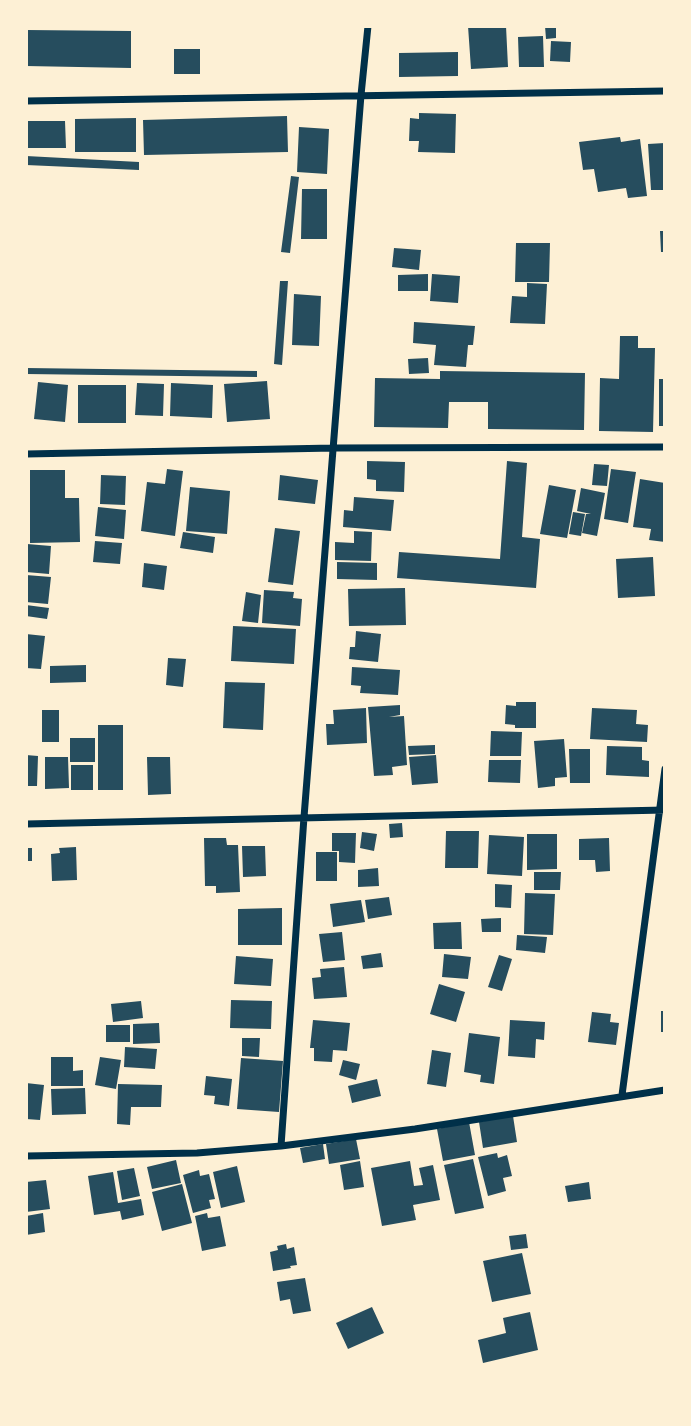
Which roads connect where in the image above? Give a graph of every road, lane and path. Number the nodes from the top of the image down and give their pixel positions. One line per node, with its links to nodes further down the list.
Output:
1 (368, 26): 3 (street)
2 (665, 91): 3 (street)
3 (361, 95): 4 (street); 6 (street)
4 (26, 101)
5 (665, 447): 6 (street)
6 (334, 448): 7 (street); 10 (street)
7 (26, 454)
8 (665, 769): 9 (street)
9 (662, 810): 10 (street); 13 (street)
10 (304, 817): 11 (street); 14 (street)
11 (26, 824)
12 (665, 1090): 13 (street)
13 (622, 1096): 14 (street)
14 (281, 1146): 15 (street)
15 (26, 1156)

